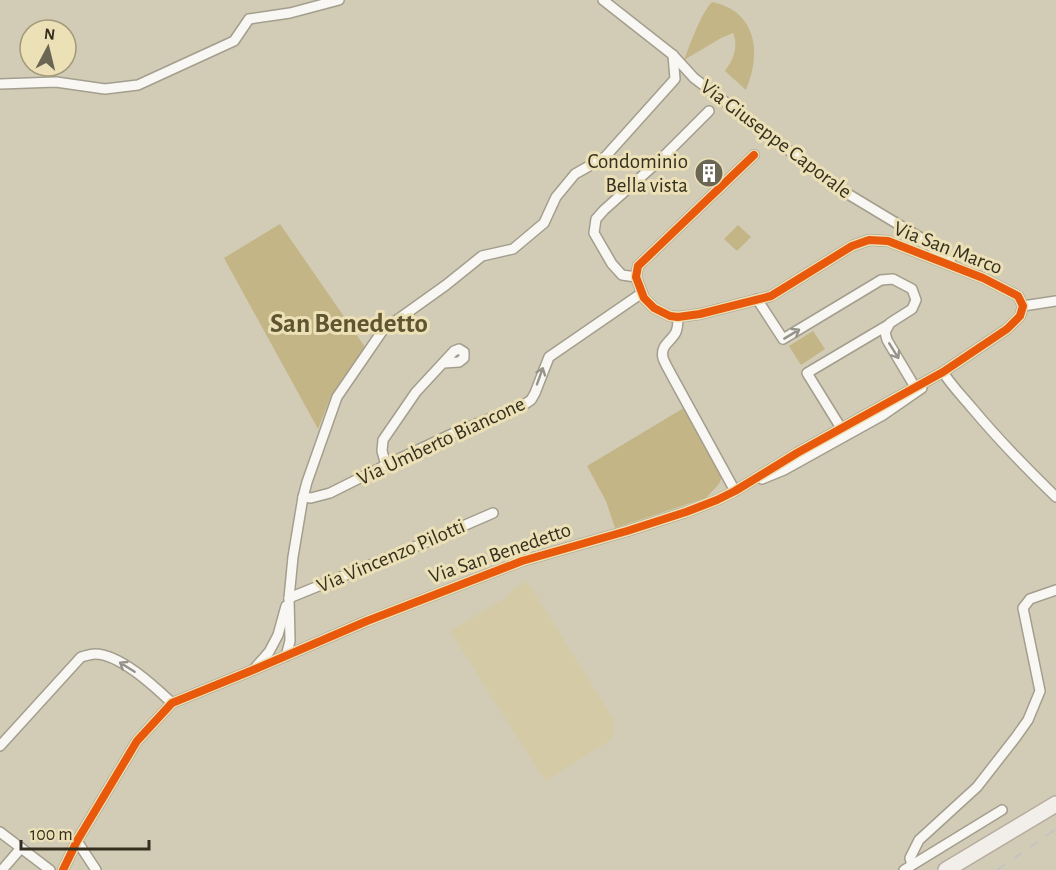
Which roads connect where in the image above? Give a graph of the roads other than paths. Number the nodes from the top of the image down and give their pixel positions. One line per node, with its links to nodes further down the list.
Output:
1 (339, 0): 4 (street)
2 (603, 0): 3 (street, Via Giuseppe Caporale)
3 (673, 55): 7 (street, Via Giuseppe Caporale); 21 (street, Via Vincenzo Pilotti)
4 (0, 84)
5 (709, 111): 8 (street)
6 (754, 155): 8 (street)
7 (958, 268): 10 (street, Via San Marco); 12 (street, Via San Marco)
8 (636, 277): 9 (street)
9 (642, 293): 13 (street); 19 (street, Via Umberto Biancone, one-way to 9)
10 (757, 299): 13 (street, Via San Marco); 14 (street, one-way to 14)
11 (1056, 301): 12 (street)
12 (1023, 306): 16 (street, Via San Benedetto)
13 (678, 317): 20 (street)
14 (890, 323): 17 (street, one-way to 17); 18 (street)
15 (444, 363): 19 (street)
16 (943, 372): 17 (street, Via San Benedetto); 20 (street); 22 (street)
17 (915, 387): 18 (street, Via San Benedetto)
18 (841, 428): 20 (street, Via San Benedetto)
19 (386, 465): 21 (street, Via Umberto Biancone)
20 (735, 491): 28 (street, Via San Benedetto)
21 (303, 497): 25 (street, Via Vincenzo Pilotti)
22 (1056, 497)
23 (493, 513): 25 (street, Via Vincenzo Pilotti)
24 (1056, 590): 38 (street)
25 (289, 598): 26 (street, Via Vincenzo Pilotti); 27 (street, Via Vincenzo Pilotti)
26 (290, 634): 28 (street); 29 (street, Via Vincenzo Pilotti)
27 (278, 635): 29 (street); 30 (street, Via Vincenzo Pilotti)
28 (309, 646): 29 (street, Via San Benedetto)
29 (286, 656): 30 (street, Via San Benedetto)
30 (253, 670): 31 (street, Via San Benedetto)
31 (172, 703): 32 (street, one-way to 32); 36 (street, Via San Benedetto)
32 (0, 746)
33 (1056, 804): 43 (main road)
34 (1002, 810): 38 (street)
35 (0, 832): 37 (street)
36 (77, 841): 41 (street, Via San Benedetto); 42 (street)
37 (21, 848): 39 (street); 40 (street)
38 (908, 868)
39 (2, 870)
40 (50, 870)
41 (63, 870)
42 (96, 870)
43 (946, 870)

